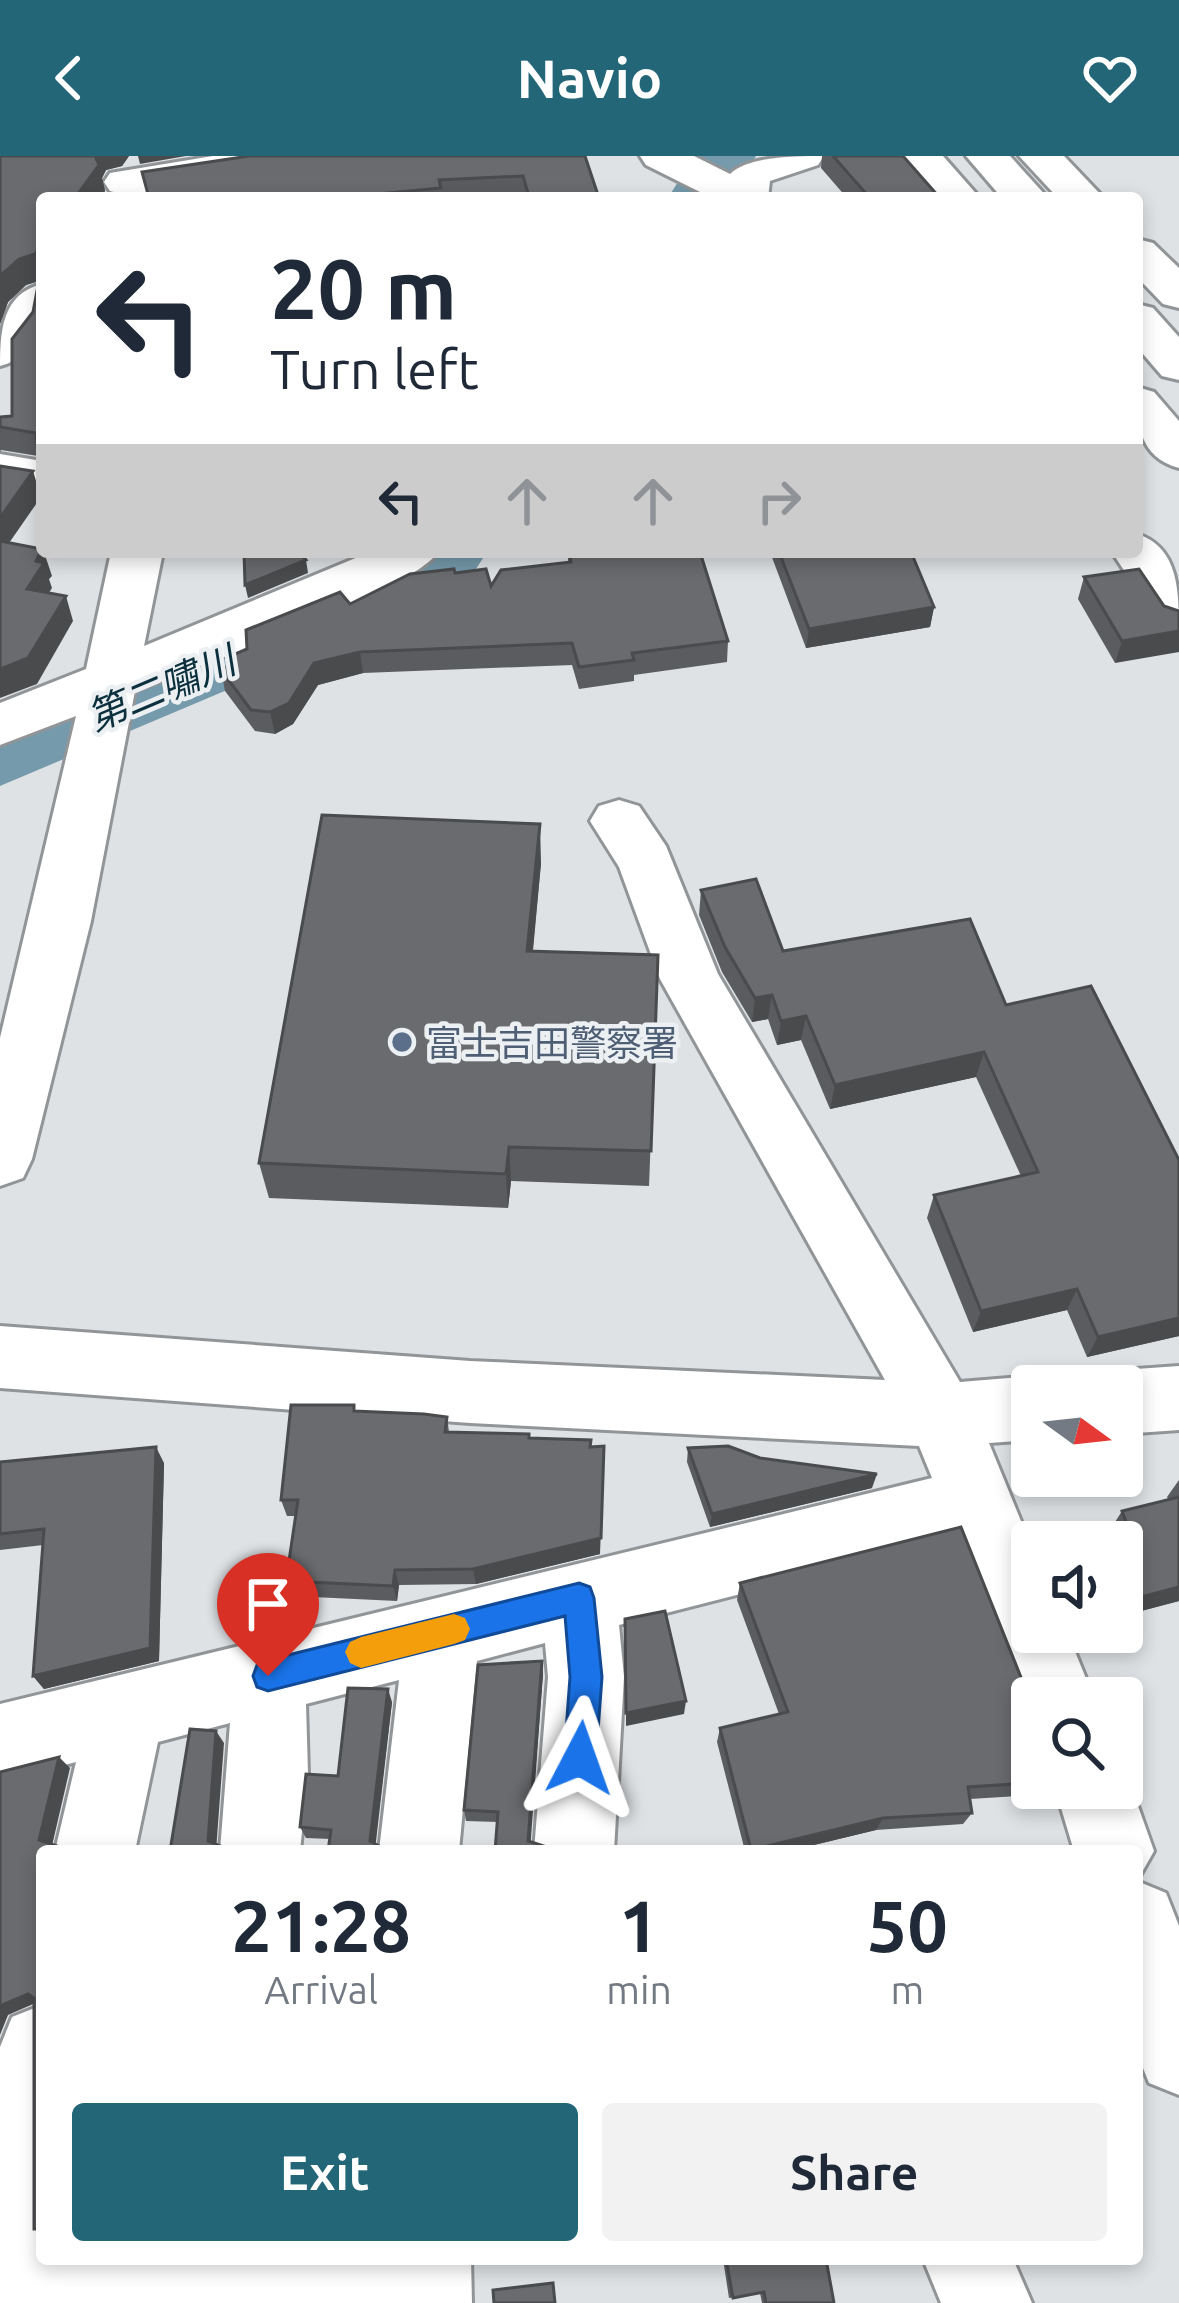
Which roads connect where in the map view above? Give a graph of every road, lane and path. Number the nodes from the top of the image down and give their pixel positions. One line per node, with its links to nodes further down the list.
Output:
1 (298, 156): 6 (main road)
2 (803, 156): 7 (main road)
3 (920, 156): 8 (main road)
4 (987, 156): 9 (main road)
5 (1040, 156): 10 (main road)
6 (124, 179)
7 (699, 179)
8 (953, 192)
9 (1020, 192)
10 (1076, 192)
11 (1143, 258): 12 (main road)
12 (1179, 294)
13 (36, 306): 15 (main road)
14 (1143, 325): 16 (main road)
15 (0, 352)
16 (1179, 366)
17 (1143, 409): 18 (main road)
18 (1179, 452)
19 (0, 470): 20 (main road)
20 (36, 476)
21 (136, 558): 25 (main road)
22 (400, 558): 25 (main road)
23 (1142, 558): 24 (main road)
24 (1179, 613)
25 (104, 712): 26 (main road); 28 (main road)
26 (0, 725)
27 (620, 821): 33 (main road)
28 (0, 1159)
29 (0, 1357): 33 (main road)
30 (1179, 1398): 31 (main road)
31 (1143, 1401)
32 (1011, 1409): 33 (main road)
33 (942, 1414): 34 (main road)
34 (974, 1502): 35 (main road); 38 (main road)
35 (579, 1598): 36 (main road); 45 (main road)
36 (442, 1632): 37 (main road); 44 (main road)
37 (268, 1676): 39 (main road); 43 (main road)
38 (1047, 1677)
39 (126, 1711): 40 (main road); 42 (main road)
40 (0, 1743)
41 (1101, 1809): 46 (main road)
42 (96, 1845)
43 (261, 1845)
44 (420, 1845)
45 (574, 1845)
46 (1112, 1845)
47 (1143, 1941): 48 (main road)
48 (1179, 2054)
49 (36, 2091): 54 (main road)
50 (293, 2265): 53 (main road)
51 (427, 2265): 56 (main road)
52 (970, 2265): 57 (main road)
53 (208, 2271): 55 (main road)
54 (26, 2303)
55 (41, 2303)
56 (427, 2303)
57 (987, 2303)

